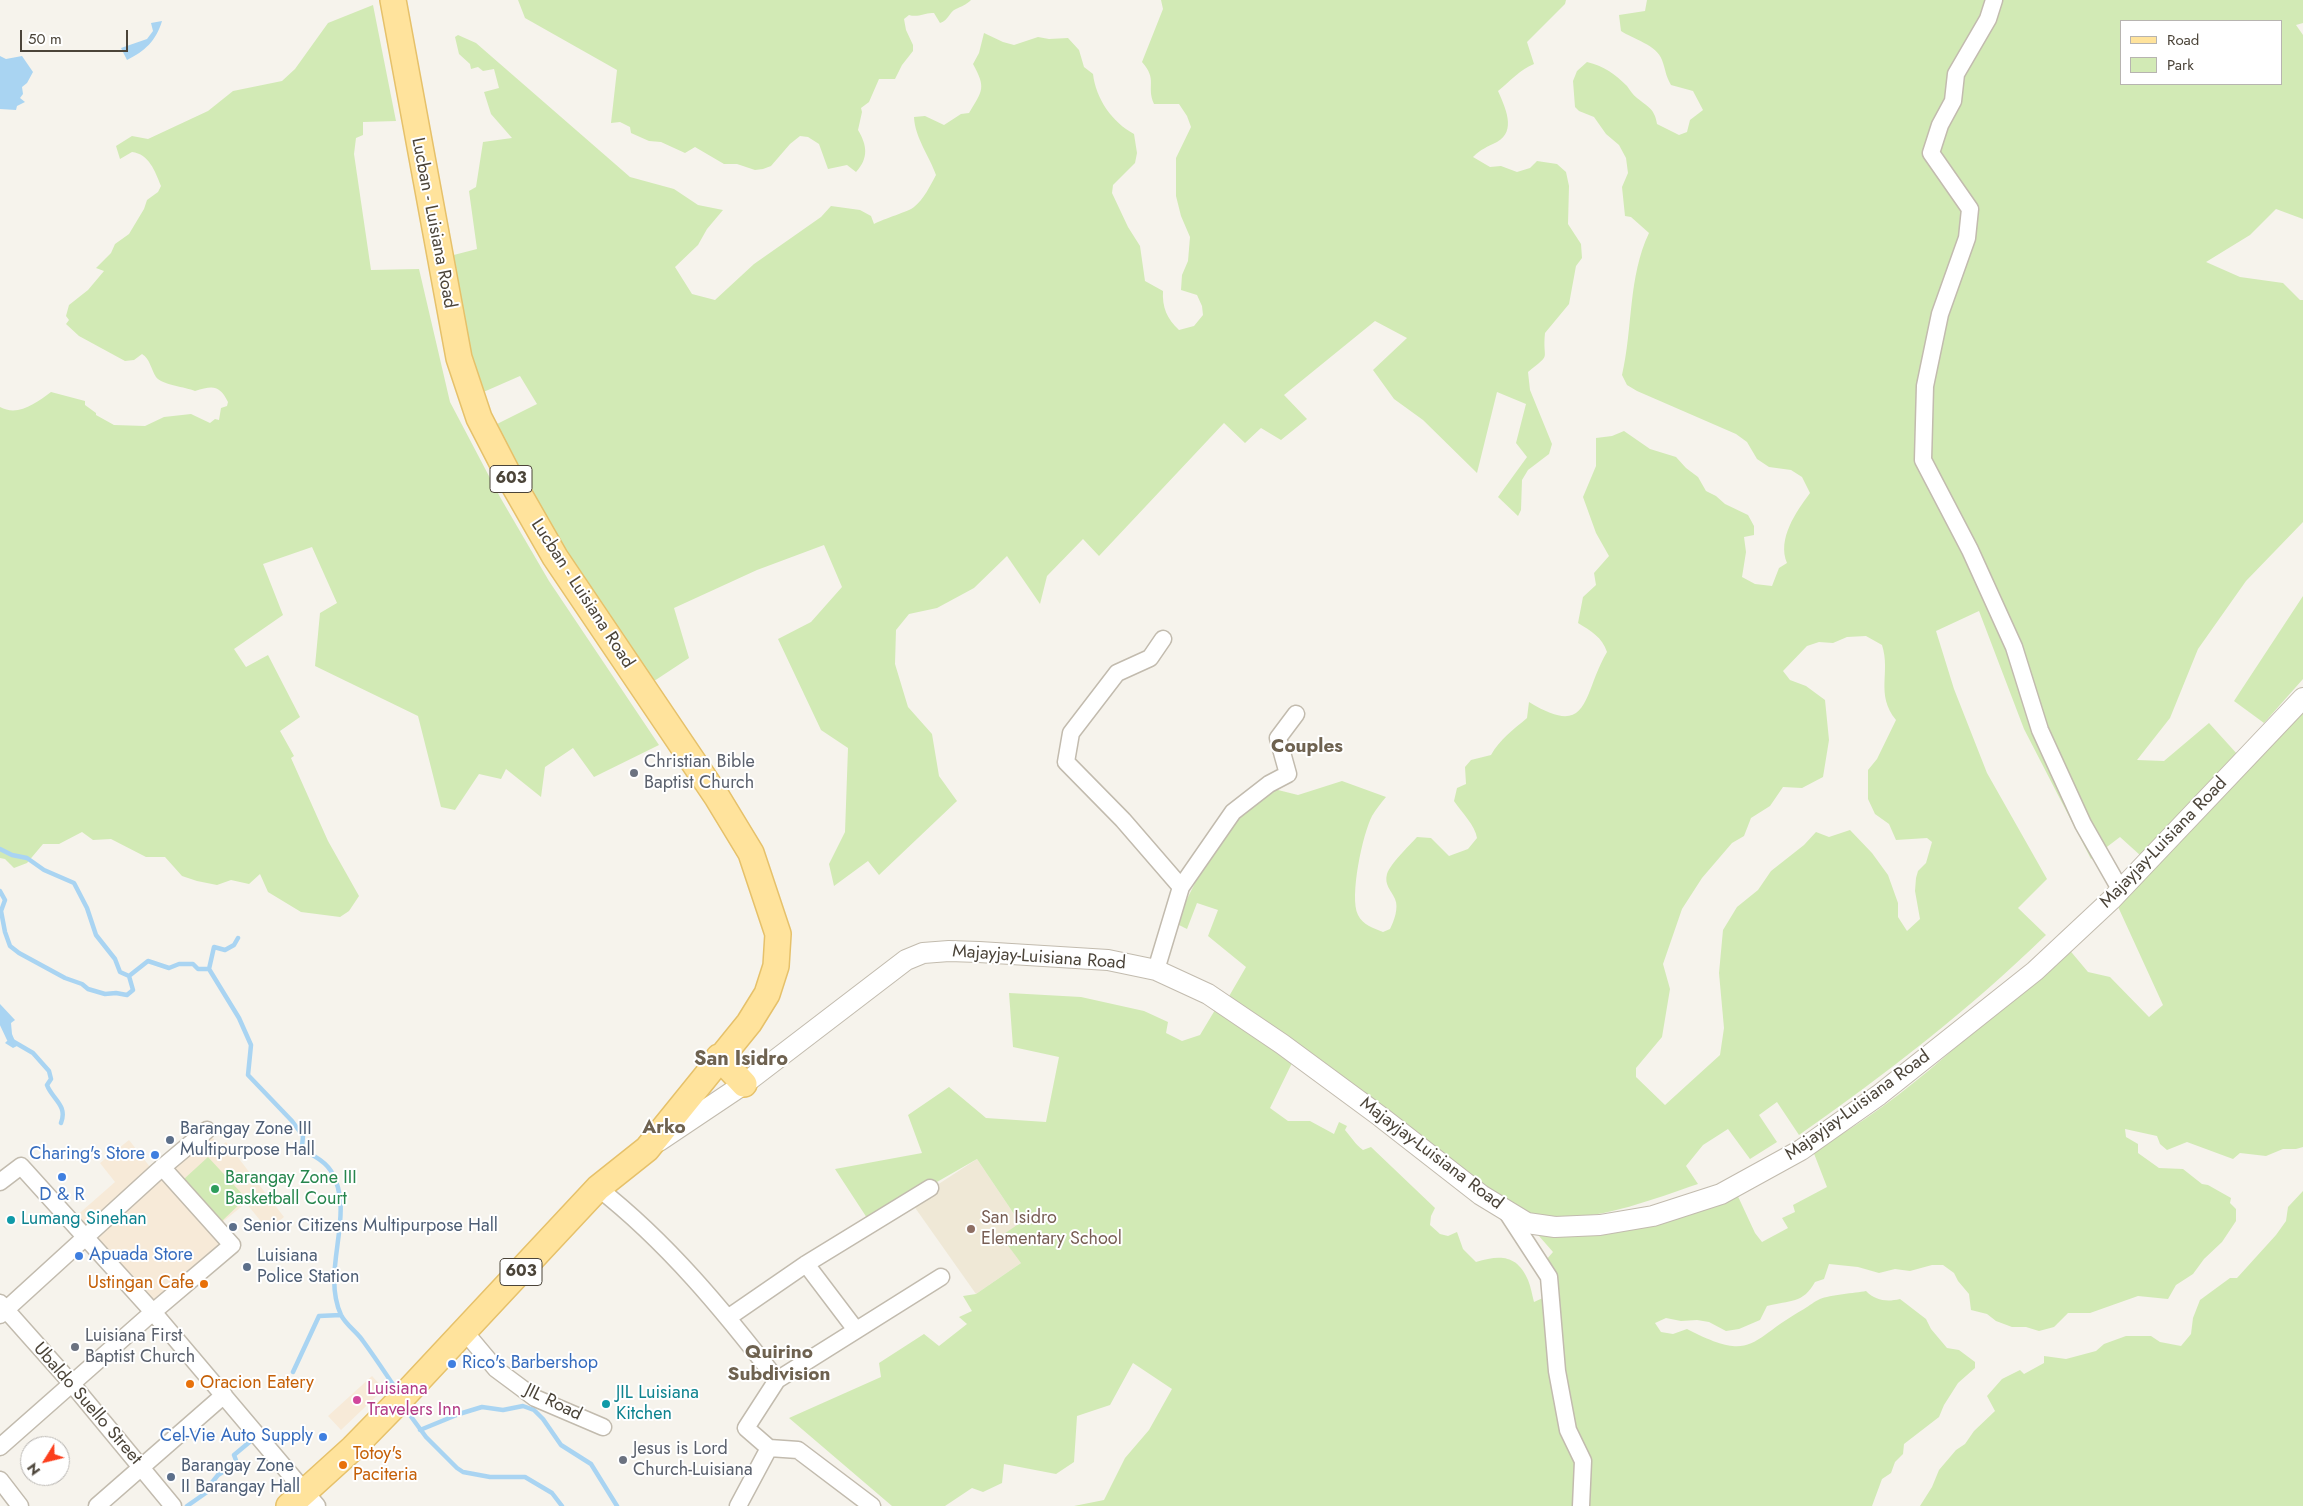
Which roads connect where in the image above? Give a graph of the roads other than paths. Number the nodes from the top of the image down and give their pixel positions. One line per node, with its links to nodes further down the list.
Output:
1 (393, 0): 9 (main road, Lucban - Luisiana Road / 603)
2 (1994, 0): 7 (street)
3 (1164, 639): 6 (street)
4 (2303, 698): 7 (street, Majayjay-Luisiana Road)
5 (1296, 714): 6 (street)
6 (1181, 887): 8 (street)
7 (2120, 889): 17 (street, Majayjay-Luisiana Road)
8 (1156, 970): 10 (street, Majayjay-Luisiana Road); 17 (street, Majayjay-Luisiana Road)
9 (719, 1057): 10 (main road); 12 (main road, 603)
10 (744, 1084): 12 (street, Majayjay-Luisiana Road)
11 (207, 1130): 13 (street)
12 (647, 1149): 15 (main road, 603)
13 (162, 1167): 18 (street); 22 (street)
14 (0, 1182): 18 (street)
15 (598, 1188): 23 (street); 25 (main road, 603)
16 (930, 1188): 19 (street)
17 (1504, 1210): 40 (street)
18 (86, 1238): 21 (street); 22 (street)
19 (806, 1264): 23 (street); 24 (street)
20 (941, 1277): 24 (street)
21 (2, 1310): 27 (street, Ubaldo Suello Street)
22 (153, 1312): 27 (street); 28 (street)
23 (729, 1317): 26 (street)
24 (856, 1330): 26 (street)
25 (465, 1332): 29 (street, JIL Road); 34 (main road, 603)
26 (777, 1380): 31 (street)
27 (72, 1384): 30 (street); 32 (street, Ubaldo Suello Street)
28 (224, 1395): 32 (street); 34 (street)
29 (604, 1427)
30 (0, 1447)
31 (770, 1448): 35 (street); 39 (street)
32 (142, 1468): 37 (street); 38 (street, Ubaldo Suello Street)
33 (0, 1480): 36 (street)
34 (303, 1501)
35 (743, 1504)
36 (20, 1506)
37 (97, 1506)
38 (173, 1506)
39 (872, 1506)
40 (1581, 1506)

